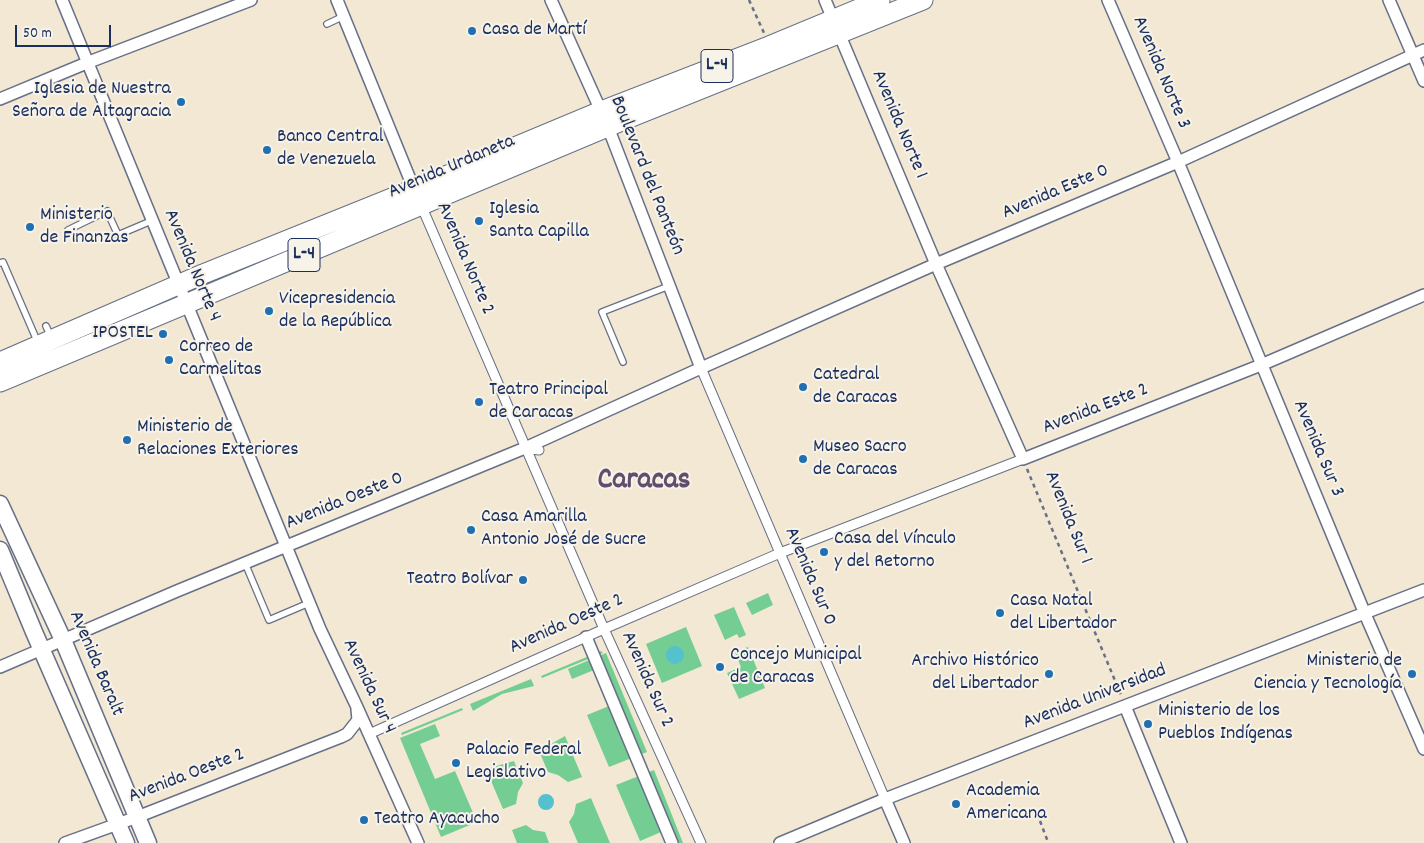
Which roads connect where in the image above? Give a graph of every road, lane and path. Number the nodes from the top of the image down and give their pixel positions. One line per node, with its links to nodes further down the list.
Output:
1 (62, 0): 17 (street, Avenida Norte 4)
2 (251, 0): 17 (street)
3 (337, 0): 11 (street, Avenida Norte 2)
4 (551, 0): 20 (street, Boulevard del Panteón)
5 (749, 0): 14 (path)
6 (825, 0): 13 (street, Avenida Norte 1)
7 (880, 0): 13 (main road, Avenida Urdaneta / L-4)
8 (923, 0): 13 (main road, Avenida Urdaneta / L-4)
9 (1108, 0): 21 (street, Avenida Norte 3)
10 (1389, 0): 16 (street)
11 (344, 16): 12 (lane); 22 (street, Avenida Norte 2)
12 (327, 24)
13 (836, 27): 14 (main road, Avenida Urdaneta / L-4); 20 (main road, Avenida Urdaneta / L-4); 26 (street, Avenida Norte 1)
14 (769, 46): 20 (main road, Avenida Urdaneta / L-4)
15 (1424, 50): 16 (street, Avenida Este 0)
16 (1413, 55): 18 (street); 21 (street, Avenida Este 0)
17 (89, 62): 19 (street); 23 (street, Avenida Norte 4)
18 (1424, 81)
19 (0, 99)
20 (604, 119): 22 (main road, Avenida Urdaneta / L-4); 28 (street, Boulevard del Panteón)
21 (1178, 162): 26 (street, Avenida Este 0); 33 (street, Avenida Sur 3)
22 (417, 197): 27 (main road, Avenida Urdaneta / L-4); 30 (main road, Avenida Urdaneta / L-4); 36 (street, Avenida Norte 2)
23 (151, 221): 24 (lane); 27 (street, Avenida Norte 4)
24 (68, 230)
25 (0, 263): 31 (lane)
26 (936, 264): 34 (street, Avenida Este 0); 38 (street, Avenida Sur 1)
27 (179, 285): 30 (street, Avenida Norte 4); 31 (main road, Avenida Urdaneta / L-4)
28 (669, 286): 32 (lane); 34 (street, Boulevard del Panteón)
29 (1424, 295): 33 (street, Avenida Este 2)
30 (186, 303): 35 (main road, Avenida Urdaneta / L-4); 40 (street, Avenida Norte 4)
31 (46, 337): 35 (main road, Avenida Urdaneta / L-4)
32 (623, 362)
33 (1261, 365): 38 (street, Avenida Este 2); 46 (street, Avenida Sur 3)
34 (701, 368): 36 (street, Avenida Oeste 0); 42 (street, Avenida Sur 0)
35 (4, 370)
36 (525, 448): 37 (street); 40 (street, Avenida Oeste 0); 47 (street, Avenida Sur 2)
37 (539, 450)
38 (1023, 458): 42 (street, Avenida Este 2); 53 (path, Avenida Sur 1)
39 (0, 504): 49 (main road, Avenida Baralt)
40 (286, 547): 43 (street, Avenida Oeste 0); 45 (street, Avenida Sur 4)
41 (0, 550): 50 (main road)
42 (780, 553): 47 (street, Avenida Oeste 2); 56 (street, Avenida Sur 0)
43 (245, 563): 45 (lane); 49 (street, Avenida Oeste 0)
44 (1424, 590): 46 (street, Avenida Universidad)
45 (309, 603): 52 (street, Avenida Sur 4)
46 (1365, 614): 53 (street, Avenida Universidad); 55 (street, Avenida Sur 3)
47 (604, 629): 48 (street, Avenida Oeste 2); 66 (street, Avenida Sur 2)
48 (586, 637): 54 (street, Avenida Oeste 2); 65 (street)
49 (62, 640): 50 (street, Avenida Oeste 0); 57 (main road, Avenida Baralt)
50 (41, 648): 51 (street, Avenida Oeste 0); 59 (main road)
51 (0, 667)
52 (356, 705): 54 (street, Avenida Sur 4); 57 (street, Avenida Oeste 2)
53 (1125, 706): 56 (street, Avenida Universidad); 69 (street)
54 (369, 734): 64 (street, Avenida Sur 4)
55 (1424, 749)
56 (885, 799): 67 (street, Avenida Universidad); 68 (street)
57 (137, 817): 59 (street, Avenida Oeste 2); 63 (main road, Avenida Baralt)
58 (1040, 821): 60 (path)
59 (117, 824): 61 (street, Avenida Oeste 2); 62 (main road)
60 (1048, 842)
61 (65, 843)
62 (126, 843)
63 (148, 843)
64 (418, 843)
65 (672, 843)
66 (701, 843)
67 (780, 843)
68 (904, 843)
69 (1182, 843)

